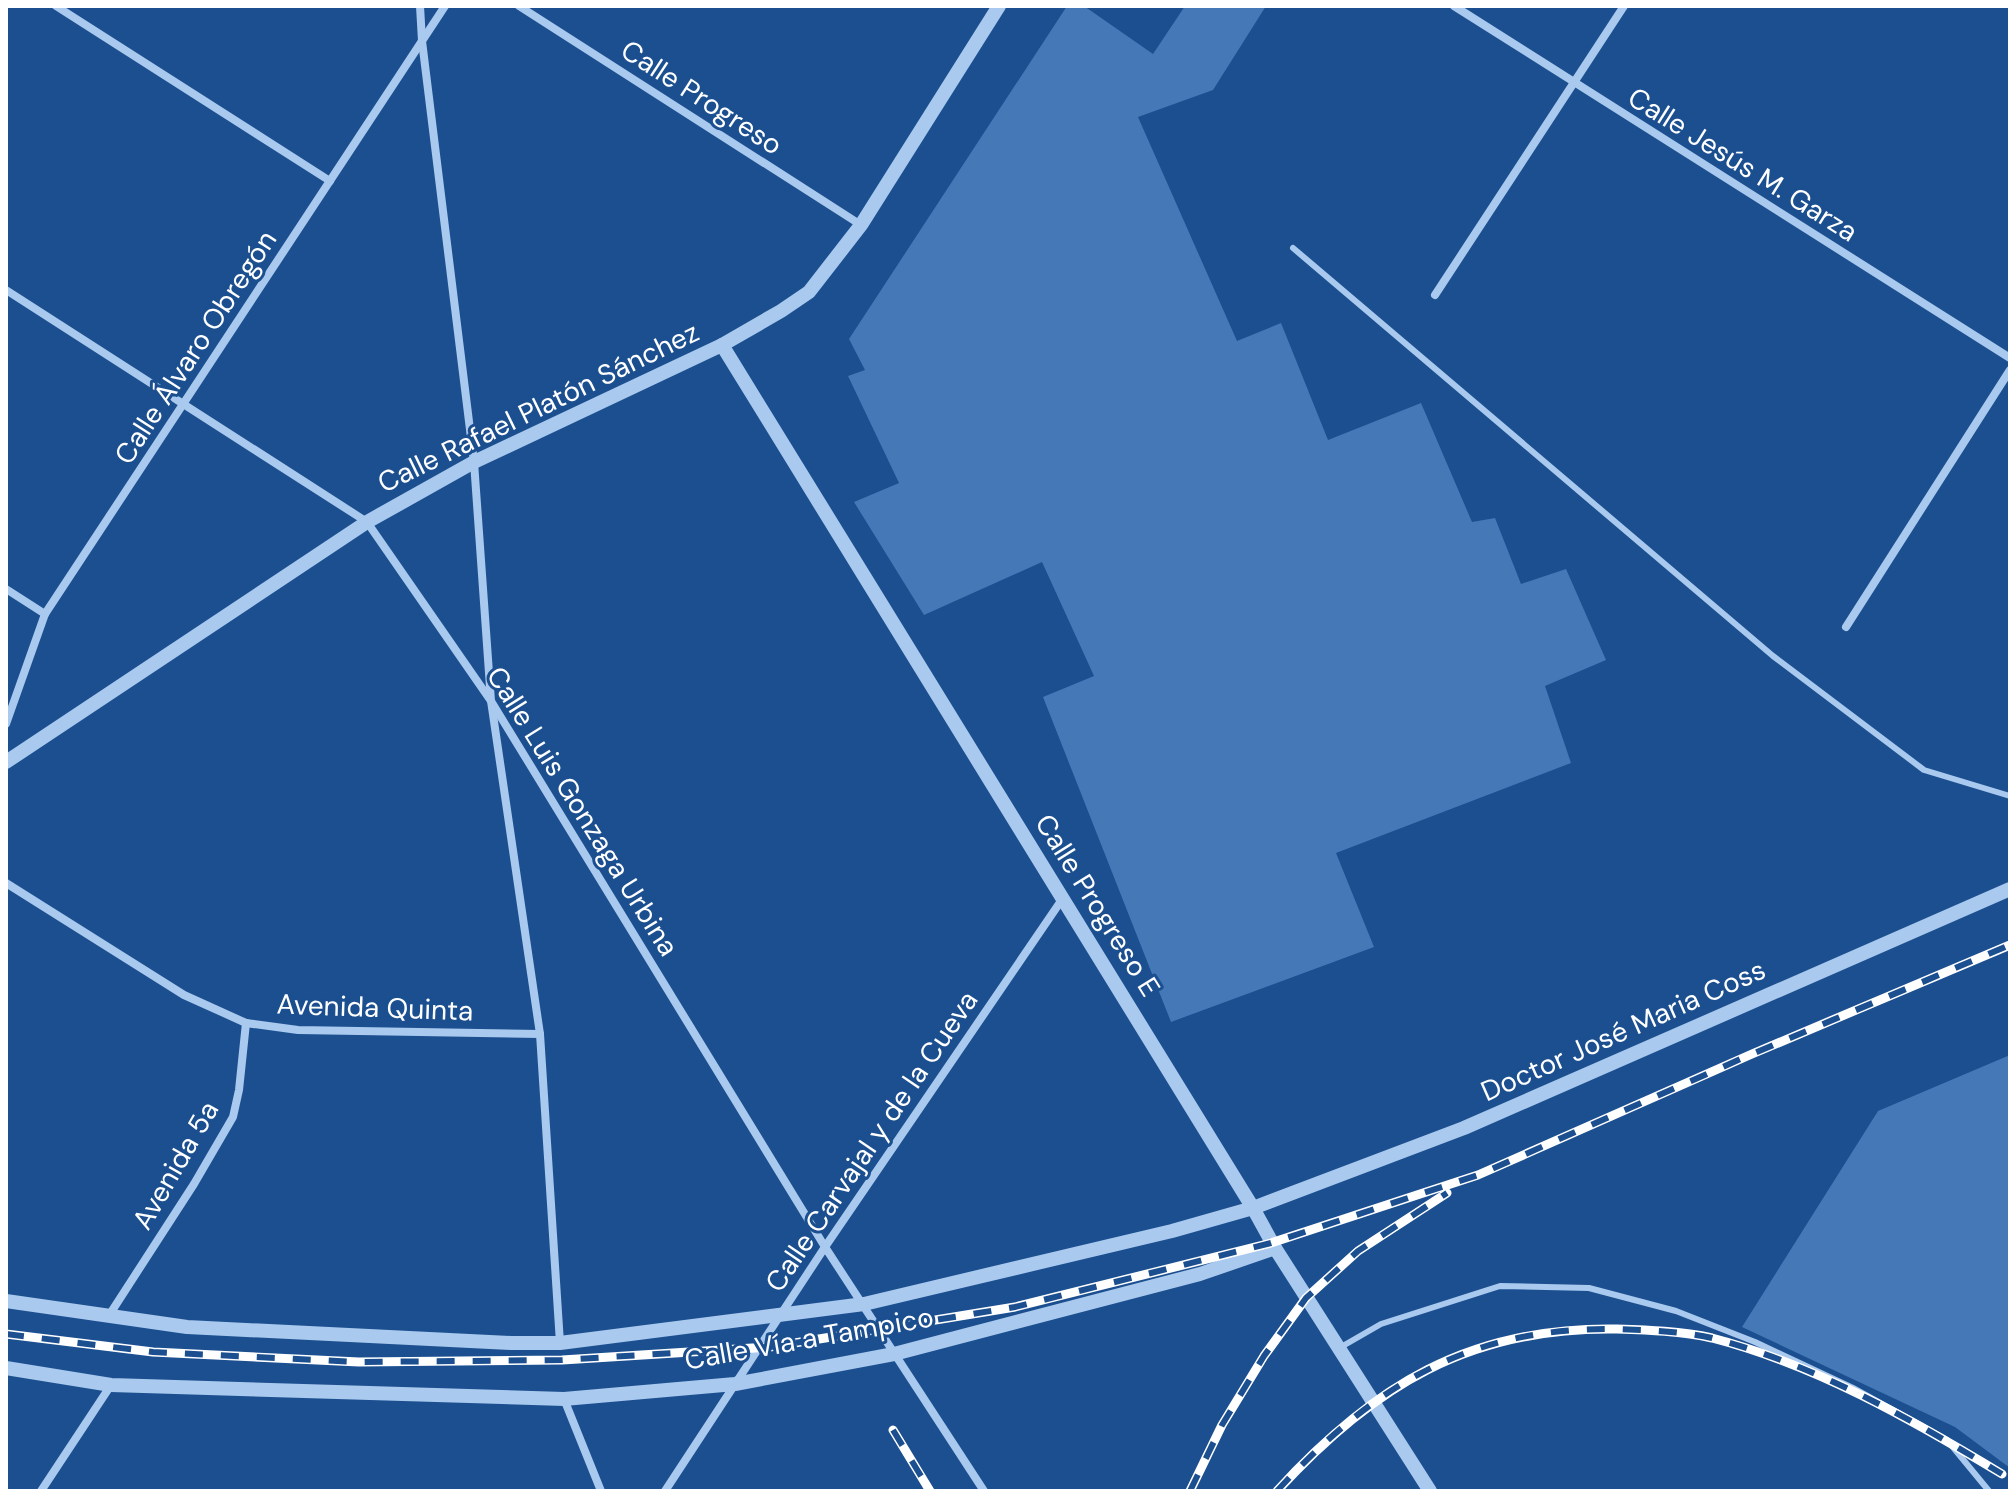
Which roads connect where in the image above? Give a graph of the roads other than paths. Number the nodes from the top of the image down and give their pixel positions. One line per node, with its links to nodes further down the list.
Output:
1 (56, 6): 10 (street)
2 (420, 6): 8 (street)
3 (445, 6): 8 (street, Calle Álvaro Obregón)
4 (519, 6): 11 (street, Calle Progreso)
5 (999, 6): 11 (street, Calle Rafael Platón Sánchez)
6 (1454, 6): 9 (street, Calle Jesús M. Garza)
7 (1624, 6): 9 (street)
8 (422, 41): 10 (street, Calle Álvaro Obregón); 19 (street)
9 (1574, 84): 14 (street); 16 (street, Calle Jesús M. Garza)
10 (330, 181): 18 (street, Calle Álvaro Obregón)
11 (861, 225): 15 (street, Calle Rafael Platón Sánchez)
12 (1293, 248): 27 (lane)
13 (6, 290): 18 (street, Calle Luis Gonzaga Urbina)
14 (1435, 295)
15 (722, 345): 19 (street, Calle Rafael Platón Sánchez); 30 (street, Calle Progreso E)
16 (2010, 358)
17 (2010, 370): 23 (street)
18 (184, 404): 20 (street, Calle Luis Gonzaga Urbina); 22 (street, Calle Álvaro Obregón)
19 (474, 462): 20 (street, Calle Rafael Platón Sánchez); 24 (street)
20 (367, 522): 24 (street, Calle Luis Gonzaga Urbina); 26 (street, Calle Rafael Platón Sánchez)
21 (6, 589): 22 (street)
22 (45, 614): 25 (street, Calle Álvaro Obregón)
23 (1846, 627)
24 (491, 701): 32 (street); 34 (street, Calle Luis Gonzaga Urbina)
25 (6, 724)
26 (6, 762)
27 (2010, 796)
28 (6, 883): 31 (street, Avenida Quinta)
29 (2010, 889): 33 (street, Doctor José Maria Coss)
30 (1063, 898): 33 (street, Calle Progreso E); 34 (street, Calle Carvajal y de la Cueva)
31 (246, 1023): 32 (street, Avenida Quinta); 39 (street, Avenida 5a)
32 (540, 1034): 40 (street)
33 (1253, 1208): 35 (street, Calle Progreso E); 37 (street, Calle Vía a Tampico)
34 (825, 1247): 37 (street, Calle Luis Gonzaga Urbina); 38 (street, Calle Carvajal y de la Cueva)
35 (1275, 1248): 41 (street, Calle Progreso E); 42 (street, Calle Vía a Tampico)
36 (6, 1301): 39 (street, Calle Vía a Tampico)
37 (864, 1304): 38 (street, Calle Vía a Tampico); 42 (street, Calle Luis Gonzaga Urbina)
38 (780, 1316): 40 (street, Calle Vía a Tampico); 44 (street, Calle Carvajal y de la Cueva)
39 (108, 1318): 40 (street, Calle Vía a Tampico)
40 (560, 1343)
41 (1339, 1348): 51 (street, Calle Progreso E); 52 (lane)
42 (894, 1354): 44 (street, Calle Vía a Tampico); 50 (street, Calle Luis Gonzaga Urbina)
43 (6, 1368): 45 (street, Calle Vía a Tampico)
44 (735, 1384): 46 (street, Calle Vía a Tampico); 49 (street, Calle Carvajal y de la Cueva)
45 (111, 1385): 46 (street, Calle Vía a Tampico); 47 (street)
46 (564, 1399): 48 (street)
47 (41, 1491)
48 (601, 1491)
49 (665, 1491)
50 (984, 1491)
51 (1430, 1491)
52 (1989, 1491)

